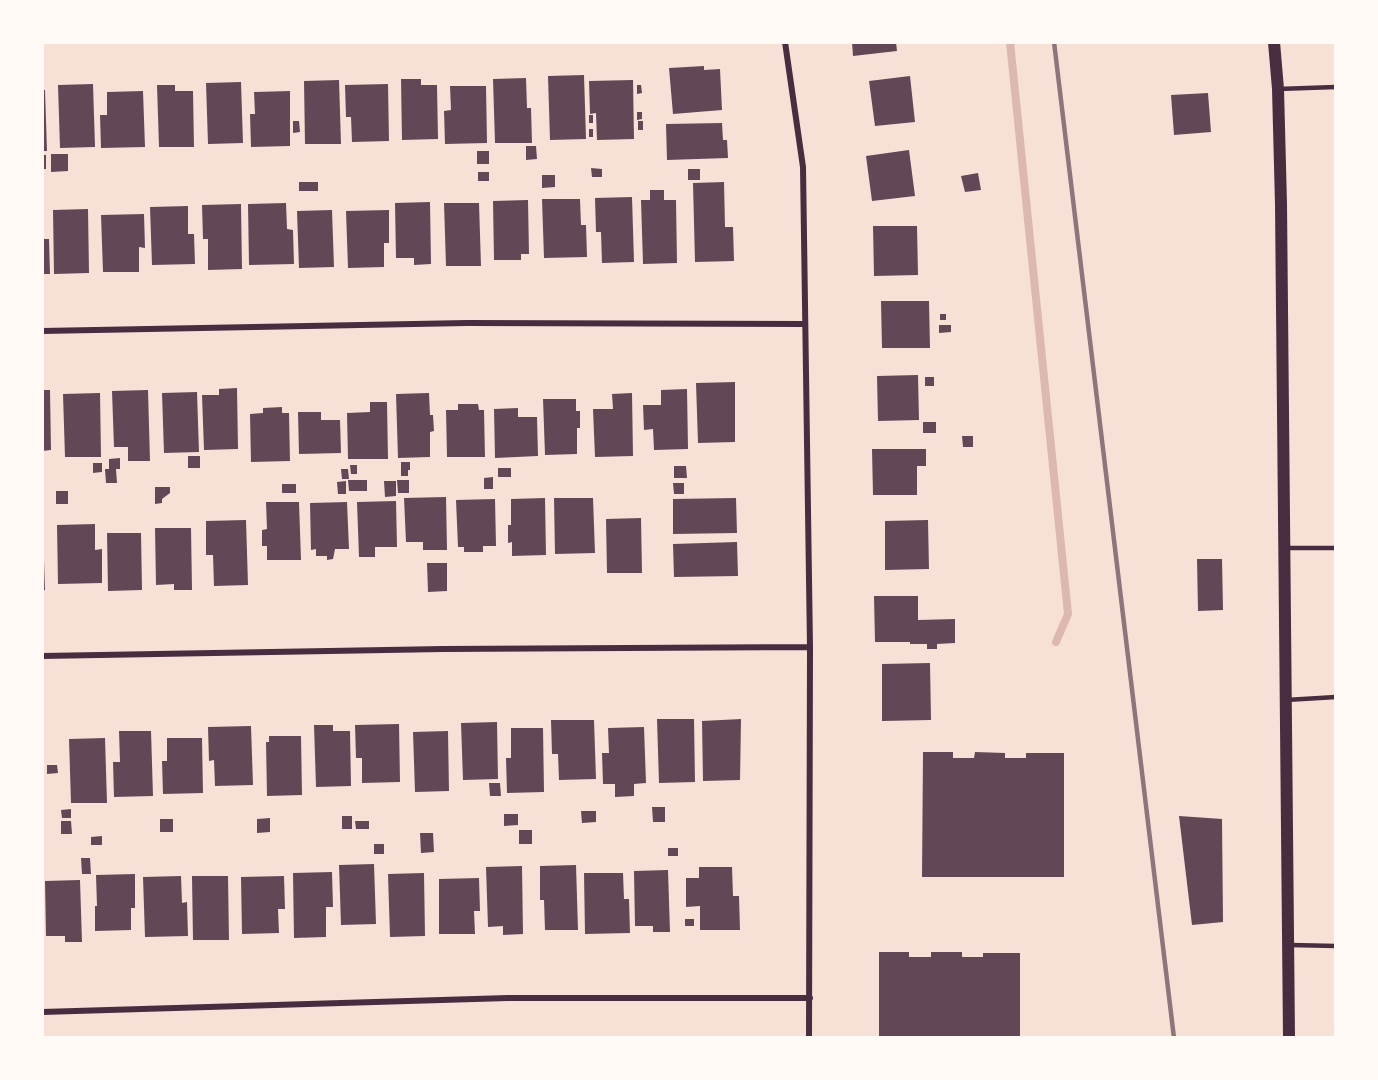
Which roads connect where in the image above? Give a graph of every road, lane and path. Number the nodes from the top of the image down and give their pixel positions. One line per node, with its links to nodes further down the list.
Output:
1 (785, 42): 5 (street)
2 (1274, 42): 4 (main road)
3 (1336, 87): 4 (lane)
4 (1278, 89): 7 (main road)
5 (804, 324): 6 (street); 9 (street)
6 (42, 331)
7 (1284, 548): 8 (lane); 12 (main road)
8 (1336, 548)
9 (810, 646): 10 (street); 15 (street)
10 (42, 656)
11 (1336, 697): 12 (lane)
12 (1286, 700): 13 (main road)
13 (1287, 945): 14 (lane); 18 (main road)
14 (1336, 946)
15 (810, 998): 16 (street); 17 (street)
16 (42, 1012)
17 (809, 1038)
18 (1289, 1038)

